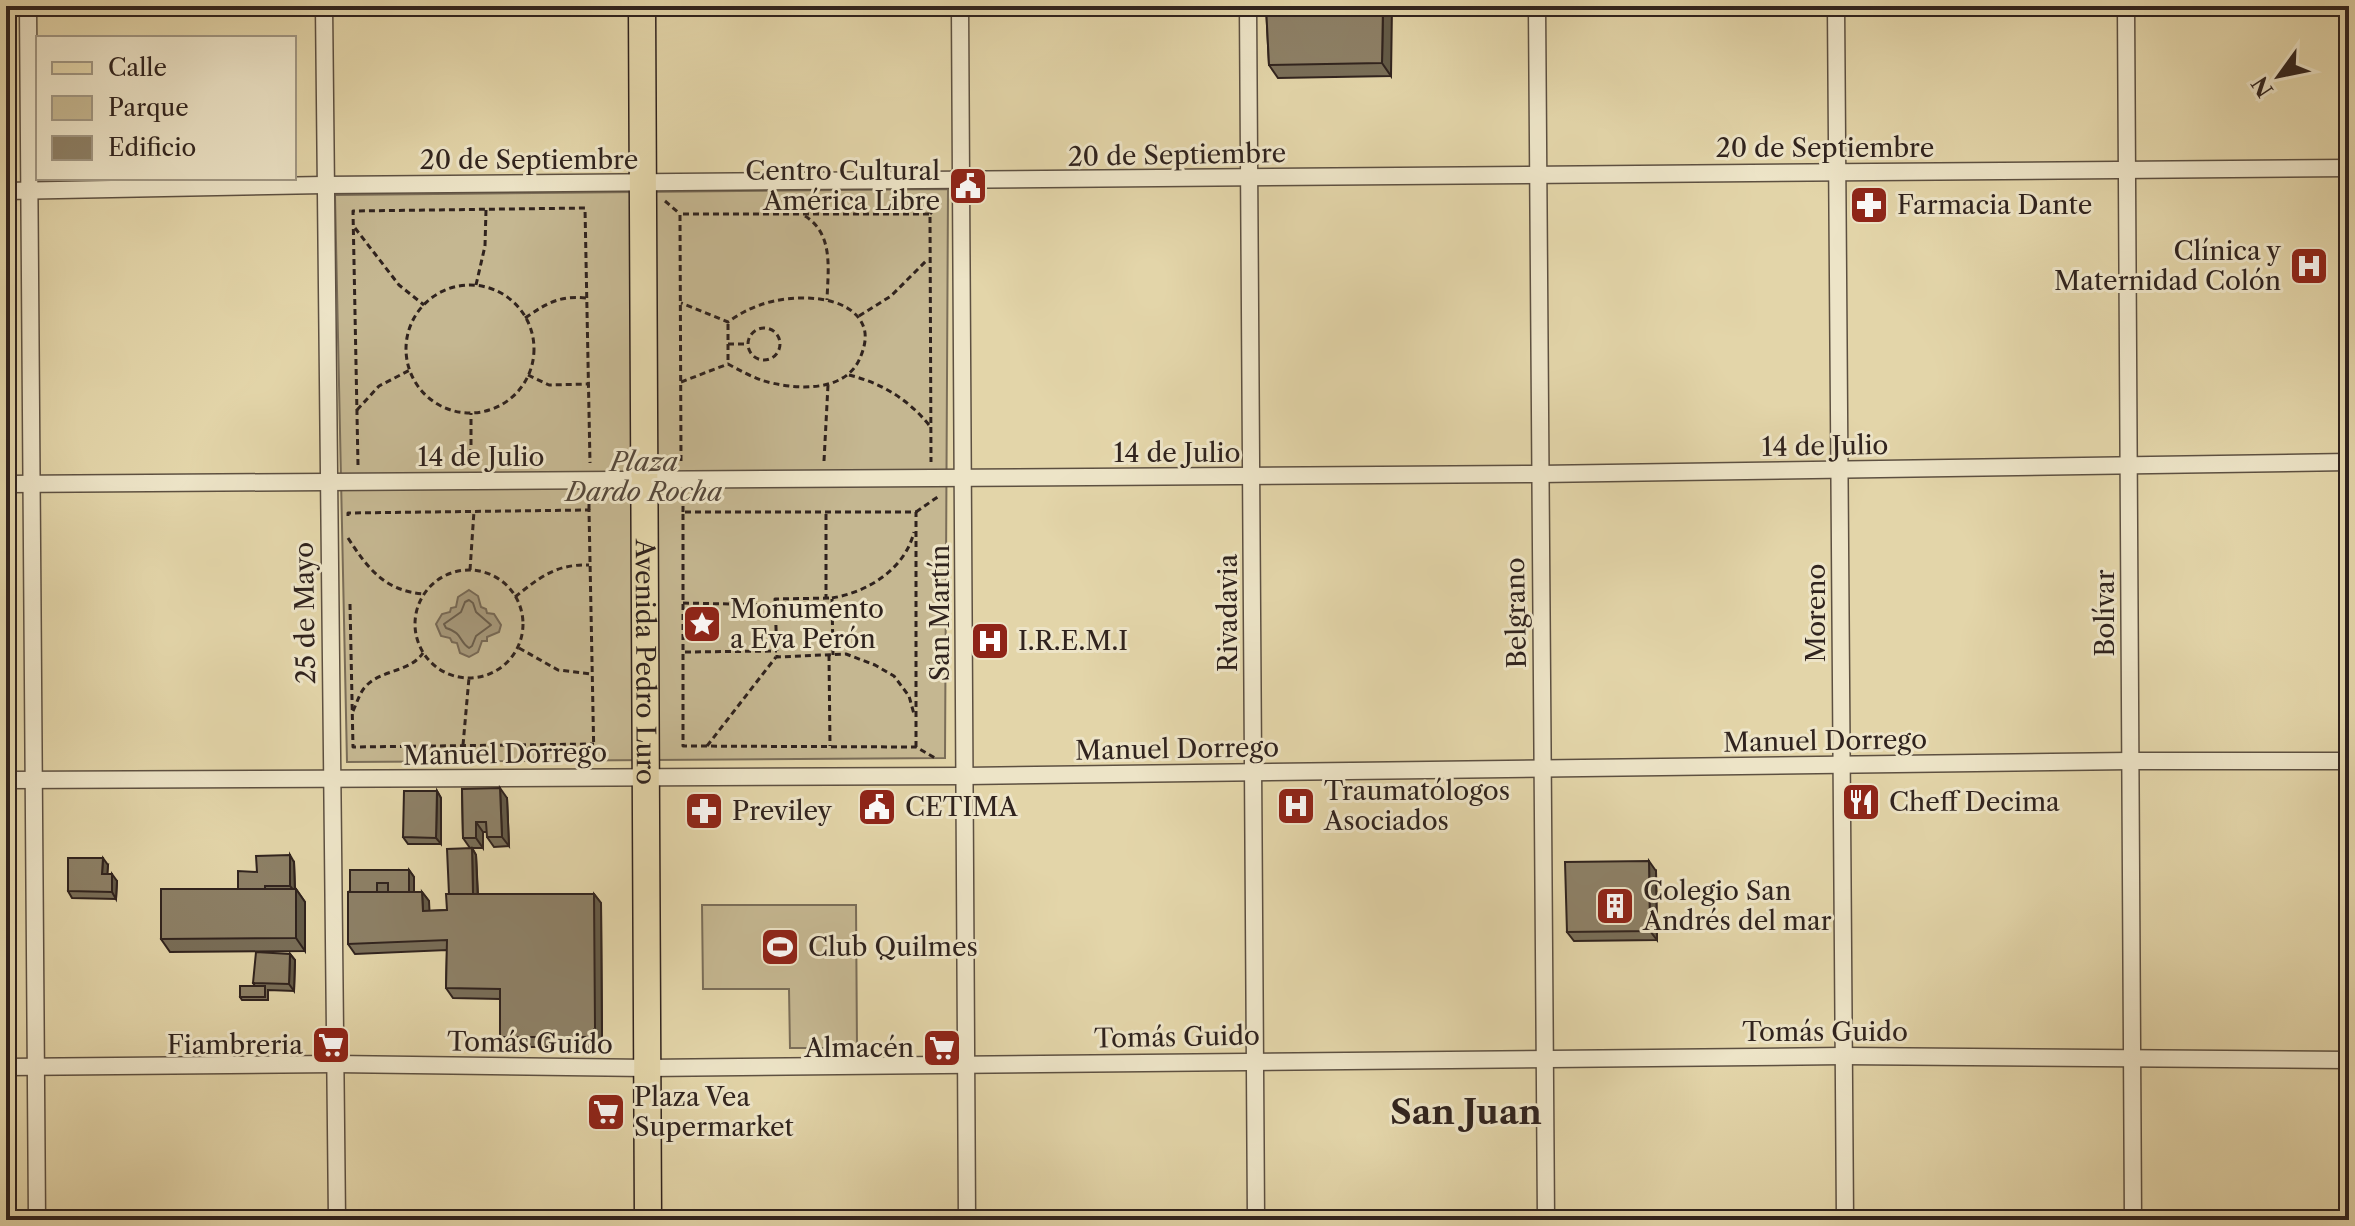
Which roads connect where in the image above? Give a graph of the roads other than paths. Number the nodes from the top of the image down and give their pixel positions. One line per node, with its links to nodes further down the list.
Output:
1 (28, 6): 17 (street)
2 (324, 6): 16 (street, 25 de Mayo)
3 (642, 6): 15 (main road, Avenida Pedro Luro)
4 (960, 6): 14 (street, San Martín)
5 (1248, 6): 13 (street, Rivadavia)
6 (1537, 6): 12 (street, Belgrano)
7 (1836, 6): 11 (street, Moreno)
8 (2126, 6): 10 (street, Bolívar)
9 (2349, 168): 10 (street, 20 de Septiembre)
10 (2127, 170): 11 (street, 20 de Septiembre); 20 (street, Bolívar)
11 (1837, 172): 12 (street, 20 de Septiembre); 21 (street, Moreno)
12 (1536, 174): 13 (street, 20 de Septiembre); 22 (street, Belgrano)
13 (1249, 178): 14 (street, 20 de Septiembre); 23 (street, Rivadavia)
14 (961, 181): 15 (street, 20 de Septiembre); 24 (street, San Martín)
15 (643, 183): 16 (street, 20 de Septiembre); 25 (main road, Avenida Pedro Luro)
16 (324, 185): 17 (street, 20 de Septiembre); 26 (street, 25 de Mayo)
17 (29, 190): 18 (street, 20 de Septiembre); 28 (street)
18 (6, 191)
19 (2349, 462): 20 (street, 14 de Julio)
20 (2128, 464): 21 (street, 14 de Julio); 29 (street, Bolívar)
21 (1839, 470): 22 (street, 14 de Julio); 31 (street, Moreno)
22 (1539, 474): 23 (street, 14 de Julio); 32 (street, Belgrano)
23 (1251, 476): 24 (street, 14 de Julio); 33 (street, Rivadavia)
24 (963, 478): 25 (street, 14 de Julio); 34 (street, San Martín)
25 (644, 480): 26 (street, 14 de Julio); 35 (main road, Avenida Pedro Luro)
26 (328, 482): 28 (street, 14 de Julio); 36 (street, 25 de Mayo)
27 (6, 484): 28 (street, 14 de Julio)
28 (31, 484): 38 (street)
29 (2130, 761): 30 (street, Manuel Dorrego); 31 (street, Manuel Dorrego); 41 (street, Bolívar)
30 (2349, 761)
31 (1841, 765): 32 (street, Manuel Dorrego); 39 (street, Moreno)
32 (1542, 770): 33 (street, Manuel Dorrego); 40 (street, Belgrano)
33 (1253, 772): 34 (street, Manuel Dorrego); 42 (street, Rivadavia)
34 (965, 776): 35 (street, Manuel Dorrego); 44 (street, San Martín)
35 (646, 777): 36 (street, Manuel Dorrego); 48 (main road, Avenida Pedro Luro)
36 (331, 779): 38 (street, Manuel Dorrego); 45 (street, 25 de Mayo)
37 (6, 780): 38 (street, Manuel Dorrego)
38 (33, 780): 47 (street)
39 (1843, 1056): 40 (street, Tomás Guido); 41 (street, Tomás Guido); 55 (street, Moreno)
40 (1544, 1057): 42 (street, Tomás Guido); 54 (street, Belgrano)
41 (2132, 1057): 43 (street, Tomás Guido); 56 (street, Bolívar)
42 (1255, 1060): 44 (street, Tomás Guido); 53 (street, Rivadavia)
43 (2349, 1060)
44 (967, 1063): 48 (street, Tomás Guido); 52 (street, San Martín)
45 (335, 1064): 47 (street, Tomás Guido); 48 (street, Tomás Guido); 50 (street, 25 de Mayo)
46 (6, 1067): 47 (street, Tomás Guido)
47 (35, 1067): 49 (street)
48 (647, 1068): 51 (main road, Avenida Pedro Luro)
49 (37, 1220)
50 (337, 1220)
51 (648, 1220)
52 (967, 1220)
53 (1256, 1220)
54 (1546, 1220)
55 (1845, 1220)
56 (2133, 1220)

